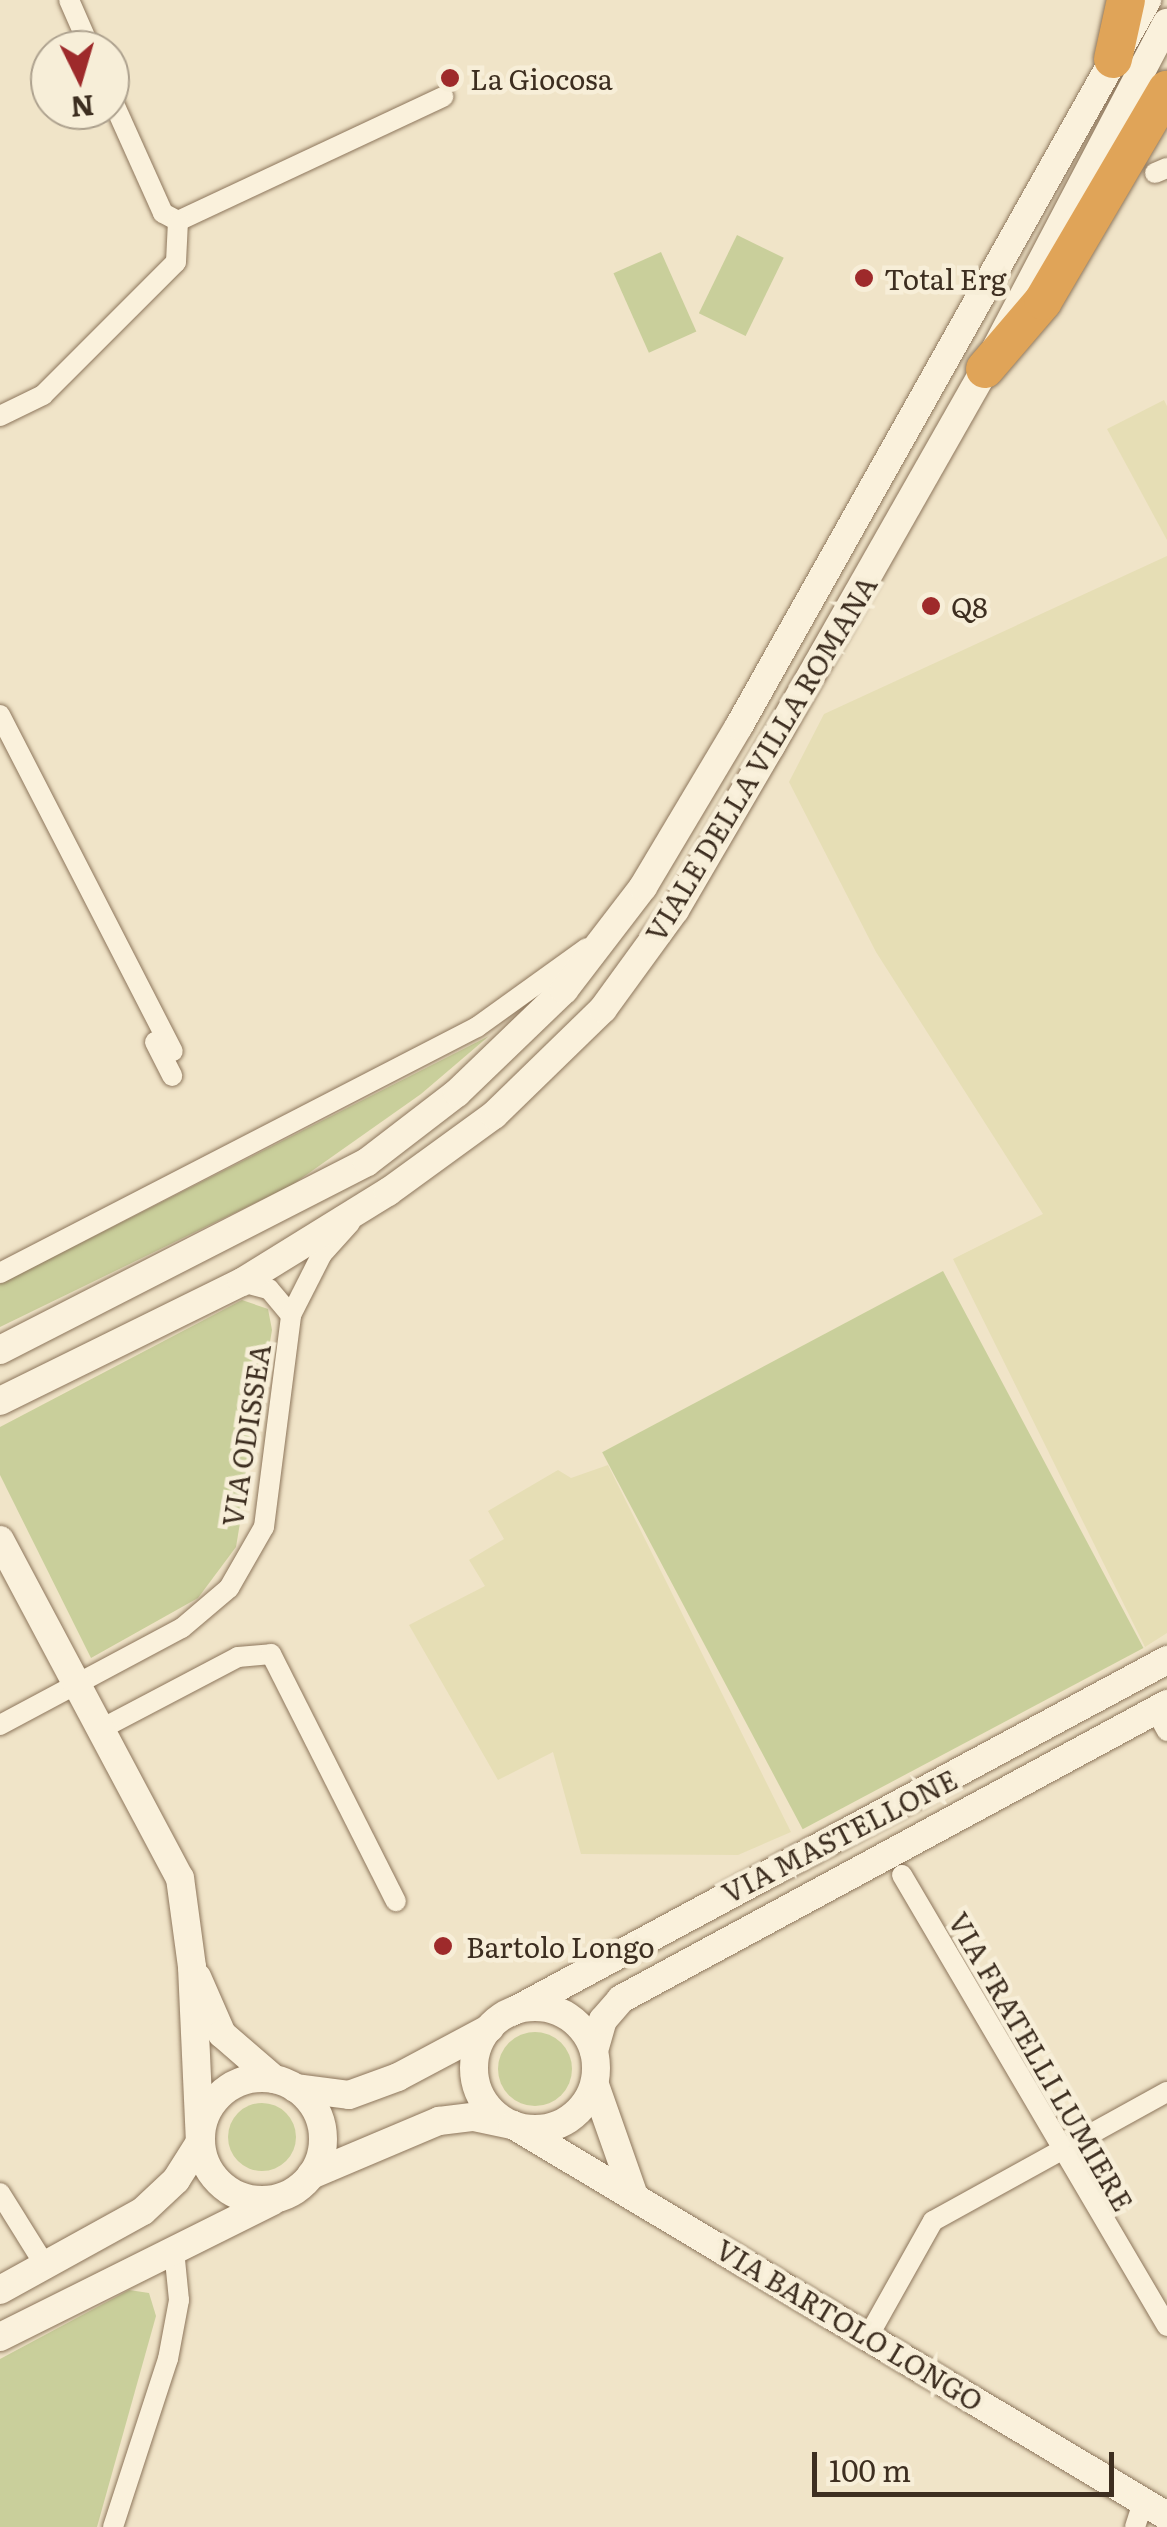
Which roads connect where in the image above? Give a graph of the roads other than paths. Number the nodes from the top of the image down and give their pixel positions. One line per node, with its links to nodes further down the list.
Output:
1 (70, 0): 5 (street)
2 (1126, 0): 6 (highway)
3 (1147, 0): 6 (street, VIALE DELLA VILLA ROMANA)
4 (1167, 23): 11 (street, VIALE DELLA VILLA ROMANA)
5 (83, 30)
6 (1113, 59): 15 (street, VIALE DELLA VILLA ROMANA)
7 (1167, 90): 11 (highway)
8 (444, 97): 10 (street)
9 (125, 130): 10 (street)
10 (178, 221): 12 (street)
11 (985, 369): 18 (street, VIALE DELLA VILLA ROMANA)
12 (0, 416)
13 (0, 715): 16 (street)
14 (0, 742): 17 (street)
15 (616, 925): 19 (street, VIALE DELLA VILLA ROMANA); 22 (street, VIALE DELLA VILLA ROMANA)
16 (173, 1050)
17 (172, 1076)
18 (365, 1206): 20 (street, VIALE DELLA VILLA ROMANA); 21 (street, VIA ODISSEA)
19 (0, 1273)
20 (242, 1282): 21 (street, VIA ODISSEA); 23 (street, VIALE DELLA VILLA ROMANA)
21 (291, 1315): 26 (street, VIA ODISSEA)
22 (0, 1350)
23 (0, 1400)
24 (0, 1540): 26 (street)
25 (1167, 1660): 33 (street, VIA MASTELLONE)
26 (78, 1687): 28 (street, VIA ODISSEA); 29 (street)
27 (1163, 1715): 34 (street, VIA MASTELLONE)
28 (0, 1725)
29 (101, 1729): 31 (street); 32 (street)
30 (902, 1874): 40 (street, VIA FRATELLI LUMIERE)
31 (396, 1901)
32 (192, 1967): 35 (street); 39 (street)
33 (501, 2020): 34 (street); 35 (street); 38 (street)
34 (594, 2051): 36 (street)
35 (284, 2083): 39 (street); 41 (street)
36 (594, 2085): 38 (street); 43 (street)
37 (1167, 2092): 40 (street)
38 (514, 2126): 41 (street, VIA BARTOLO LONGO); 43 (street, VIA BARTOLO LONGO)
39 (200, 2142): 44 (street); 46 (street)
40 (1060, 2149): 48 (street, VIA FRATELLI LUMIERE); 49 (street)
41 (312, 2175): 44 (street)
42 (0, 2193): 46 (street)
43 (634, 2196): 49 (street, VIA BARTOLO LONGO)
44 (279, 2198): 45 (street)
45 (174, 2250): 50 (street); 52 (street)
46 (46, 2268): 47 (street)
47 (0, 2290)
48 (1167, 2326)
49 (869, 2336): 51 (street, VIA BARTOLO LONGO)
50 (0, 2337)
51 (1161, 2511): 53 (street)
52 (112, 2527)
53 (1135, 2527)

